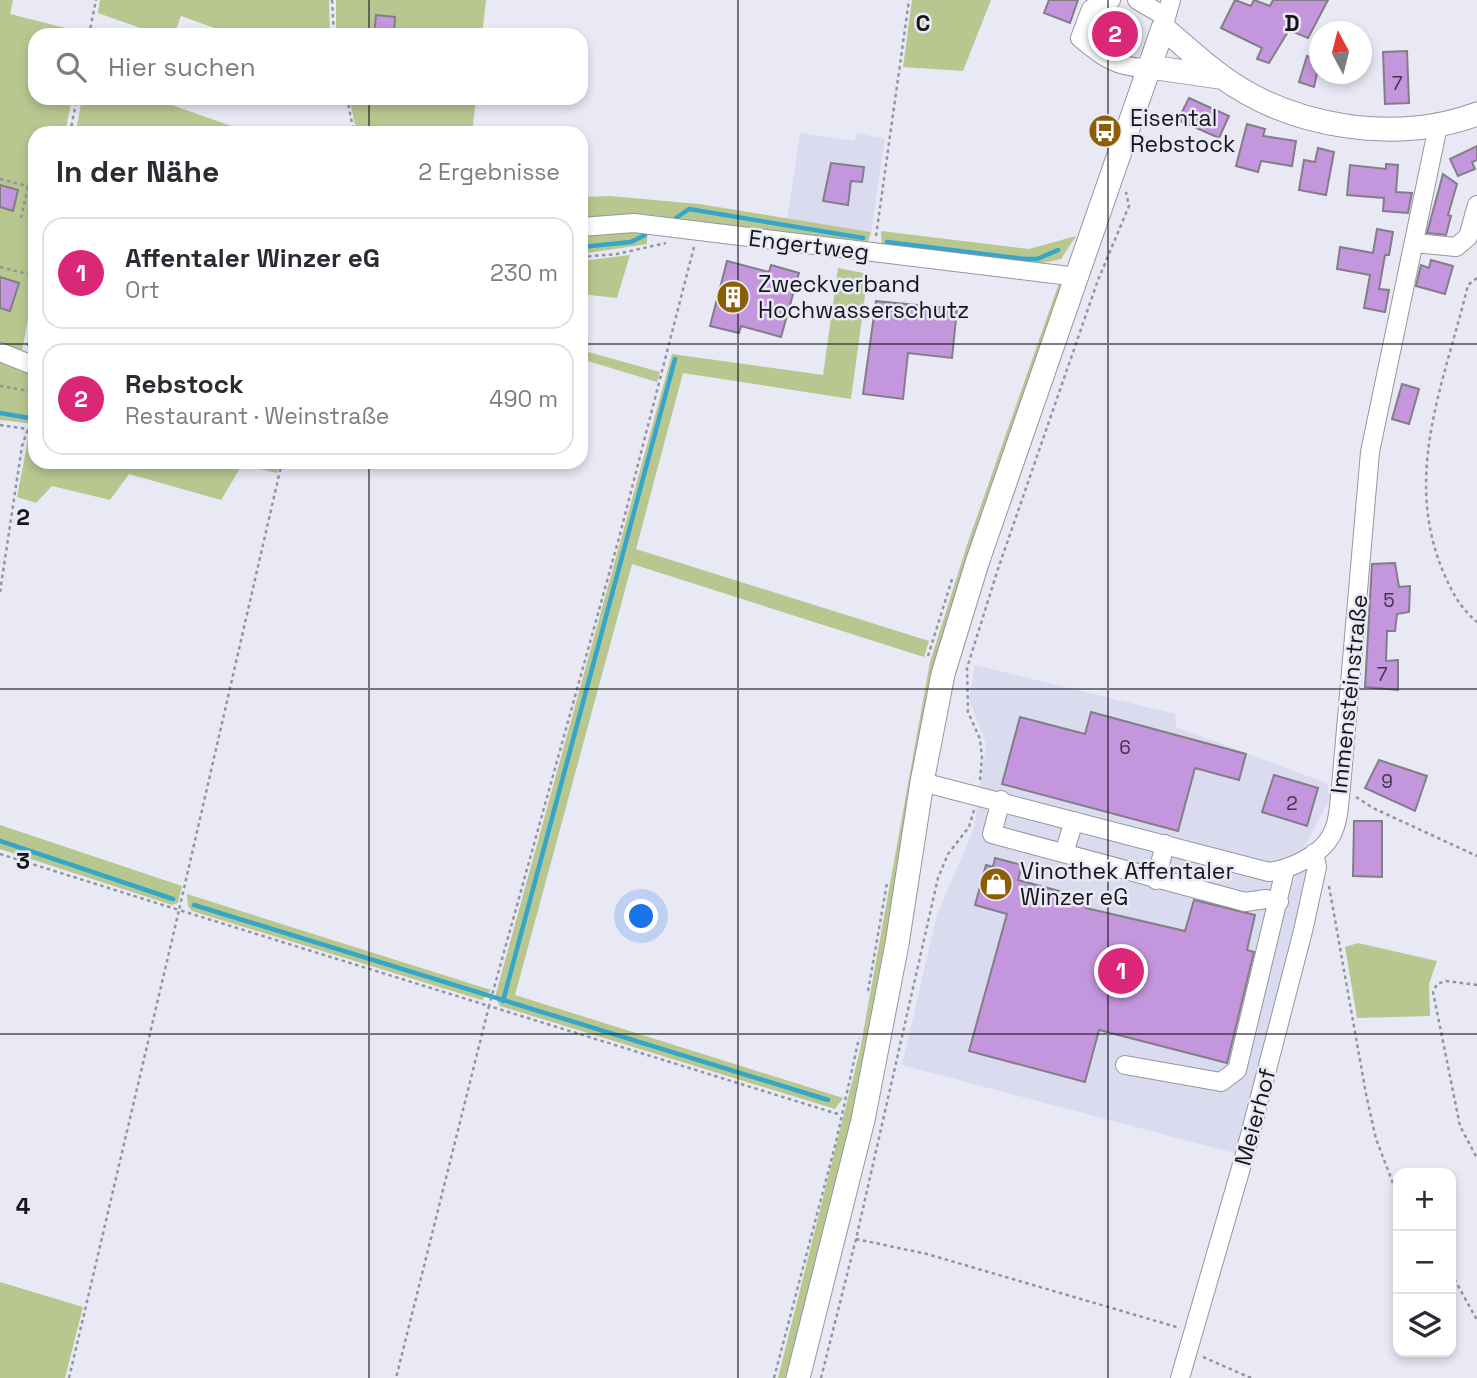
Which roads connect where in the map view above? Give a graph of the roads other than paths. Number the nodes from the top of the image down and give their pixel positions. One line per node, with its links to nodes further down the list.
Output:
1 (1111, 0): 4 (street)
2 (1137, 0): 3 (street)
3 (1167, 15): 4 (main road); 5 (main road)
4 (1150, 68): 5 (main road); 11 (main road)
5 (1222, 78): 7 (main road)
6 (1477, 114): 7 (main road)
7 (1438, 126): 10 (street, Immensteinstraße)
8 (1477, 205): 10 (street)
9 (588, 226): 11 (street, Engertweg)
10 (1414, 243): 19 (street, Immensteinstraße)
11 (1078, 277): 14 (main road)
12 (0, 352): 13 (street)
13 (28, 364)
14 (922, 782): 15 (street); 24 (main road)
15 (1001, 800): 16 (street); 18 (street)
16 (1074, 821): 17 (street); 18 (street)
17 (1165, 844): 20 (street); 21 (street)
18 (1064, 853): 21 (street)
19 (1314, 853): 20 (street, Immensteinstraße); 25 (street, Meierhof)
20 (1285, 870): 22 (street)
21 (1156, 880): 22 (street)
22 (1279, 902): 23 (street)
23 (1125, 1065)
24 (797, 1378)
25 (1180, 1378)

